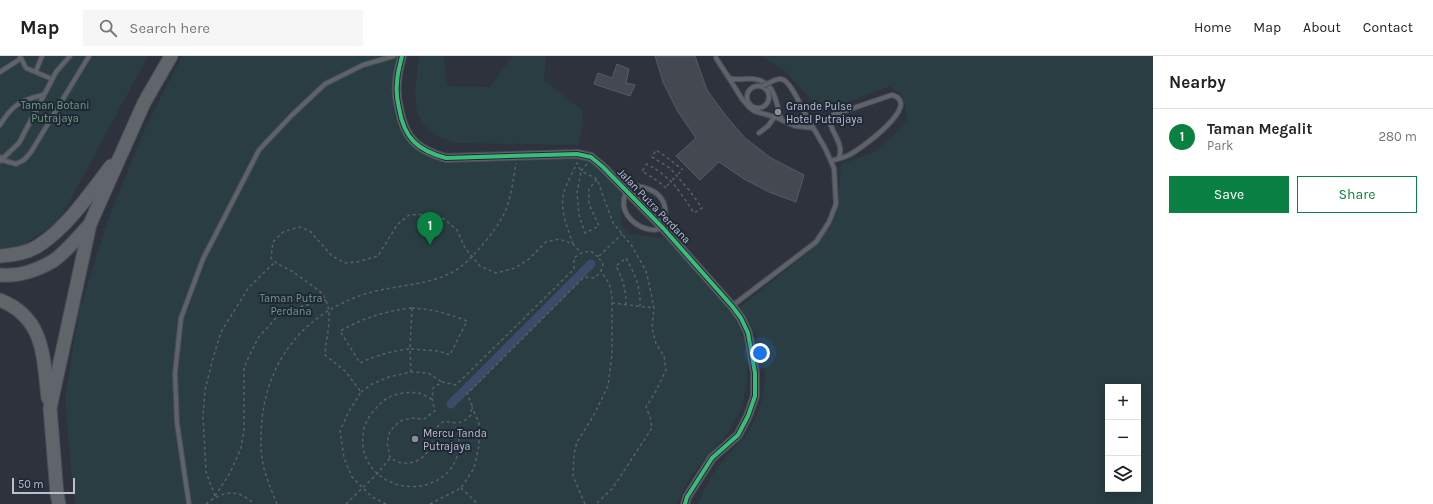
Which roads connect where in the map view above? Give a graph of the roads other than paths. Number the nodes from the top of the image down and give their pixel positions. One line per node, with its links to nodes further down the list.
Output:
1 (42, 56): 10 (lane)
2 (70, 56): 12 (lane)
3 (89, 56): 23 (lane)
4 (171, 56): 21 (main road)
5 (394, 56): 34 (lane)
6 (402, 56): 25 (street, Jalan Putra Perdana)
7 (20, 57): 9 (lane); 10 (lane)
8 (716, 58): 11 (lane)
9 (0, 72)
10 (36, 72): 12 (lane)
11 (729, 78): 15 (lane); 16 (lane)
12 (52, 79): 14 (lane)
13 (763, 86): 13 (lane); 19 (lane, bridge)
14 (43, 95): 18 (lane); 23 (lane)
15 (779, 112): 16 (lane); 17 (lane)
16 (775, 117): 17 (lane); 20 (lane)
17 (782, 120): 19 (lane)
18 (0, 125)
19 (813, 128): 24 (lane)
20 (759, 133)
21 (122, 152): 26 (main road); 28 (main road)
22 (839, 158): 22 (lane); 24 (lane)
23 (1, 159)
24 (831, 161): 31 (lane)
25 (627, 190): 27 (street, Jalan Putra Perdana); 27 (lane); 27 (lane)
26 (90, 224): 29 (main road); 32 (main road)
27 (663, 228): 31 (street, Jalan Putra Perdana)
28 (0, 256)
29 (0, 275)
30 (0, 300): 32 (main road)
31 (732, 306): 35 (street, Jalan Putra Perdana)
32 (50, 408): 33 (main road)
33 (59, 504)
34 (189, 504)
35 (685, 504)

